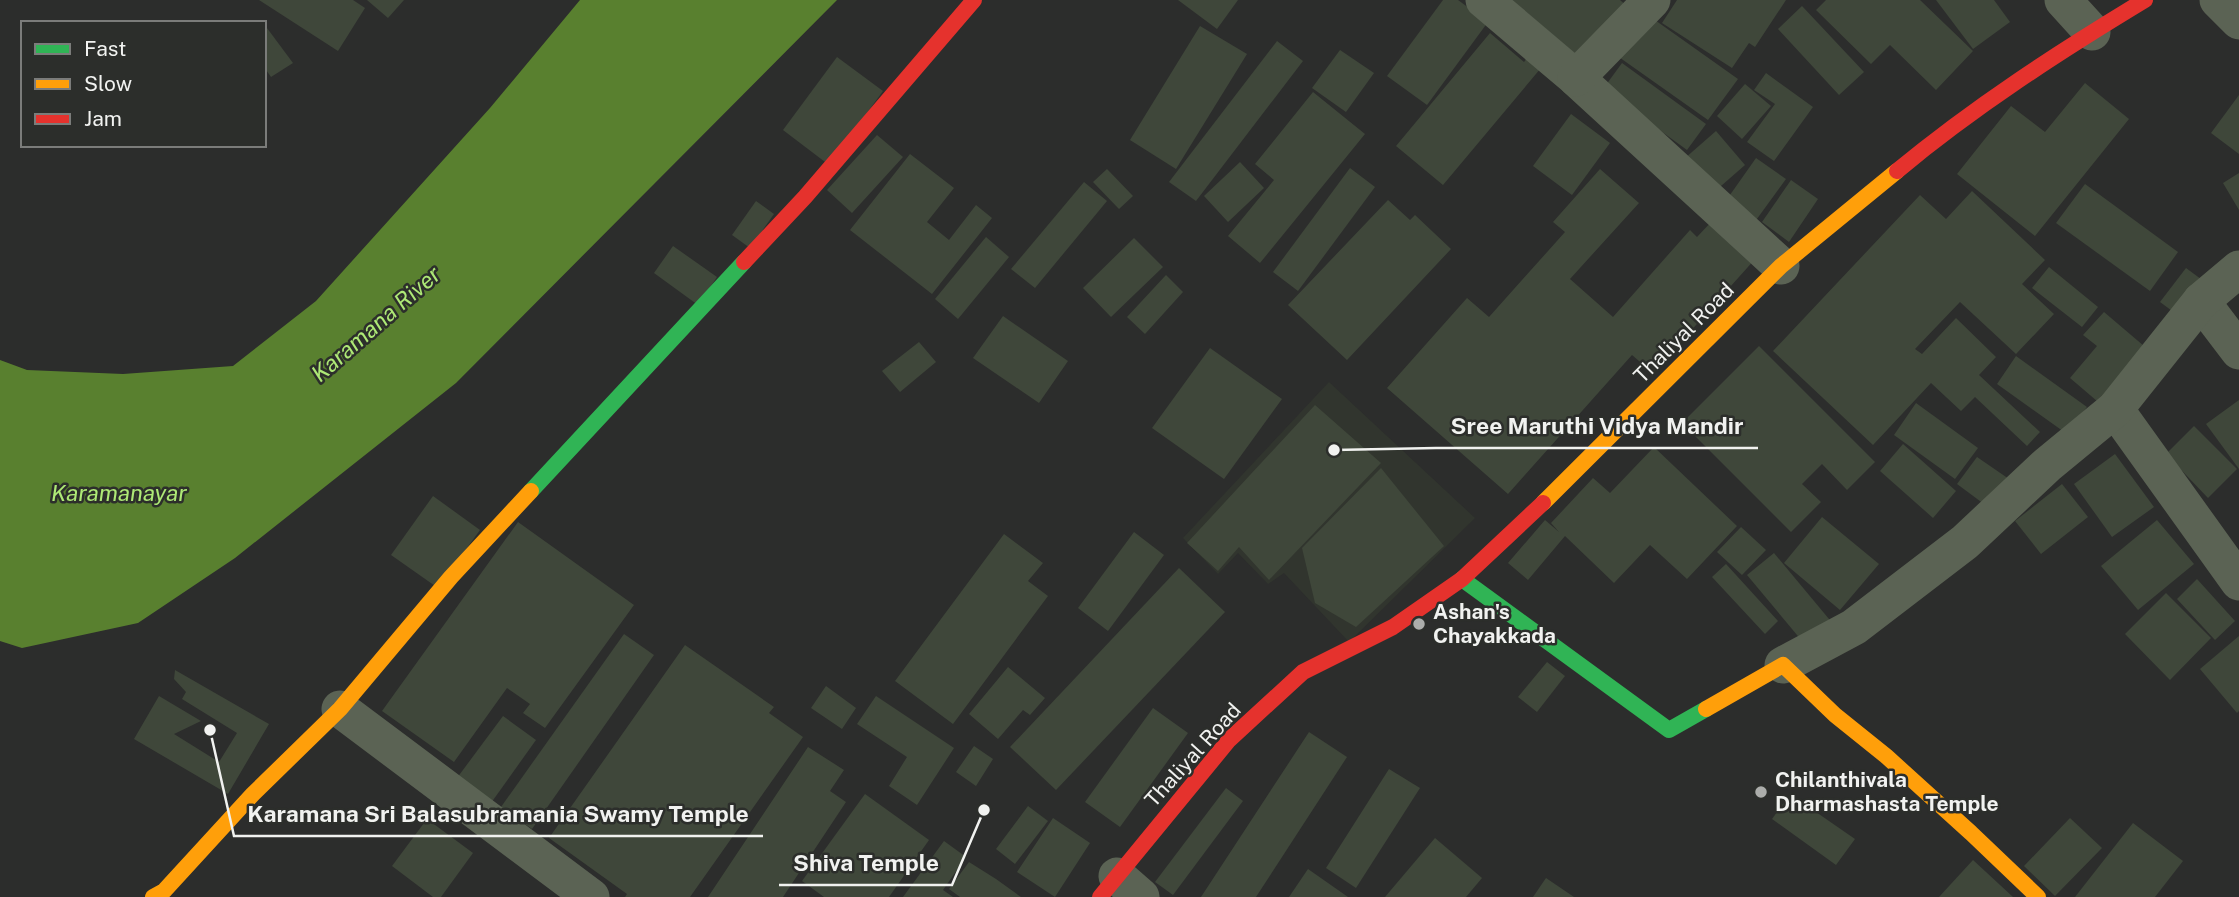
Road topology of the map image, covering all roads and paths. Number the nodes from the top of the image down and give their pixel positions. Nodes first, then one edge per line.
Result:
1 (974, 0) edge
2 (1484, 0) edge
3 (1652, 0) edge
4 (2063, 0) edge
5 (2145, 0) edge
6 (2218, 0) edge
7 (2239, 21) edge
8 (2092, 33) junction
9 (1576, 78) junction
10 (1781, 266) junction
11 (2239, 269) edge
12 (2201, 301) junction
13 (2239, 351) edge
14 (2115, 409) junction
15 (1462, 579) junction
16 (2239, 582) edge
17 (1783, 665) junction
18 (340, 709) junction
19 (1120, 890) edge
20 (153, 897) edge
21 (592, 897) edge
22 (2038, 897) edge

1 - 18 street
2 - 9 street
3 - 9 street
4 - 8 street
5 - 8 street, Thaliyal Road
6 - 7 street
8 - 10 street, Thaliyal Road
9 - 10 street
10 - 15 street, Thaliyal Road
11 - 12 street
12 - 13 street
12 - 14 street
14 - 16 street
14 - 17 street
15 - 17 street
15 - 19 street, Thaliyal Road
17 - 22 street
18 - 20 street
18 - 21 street

